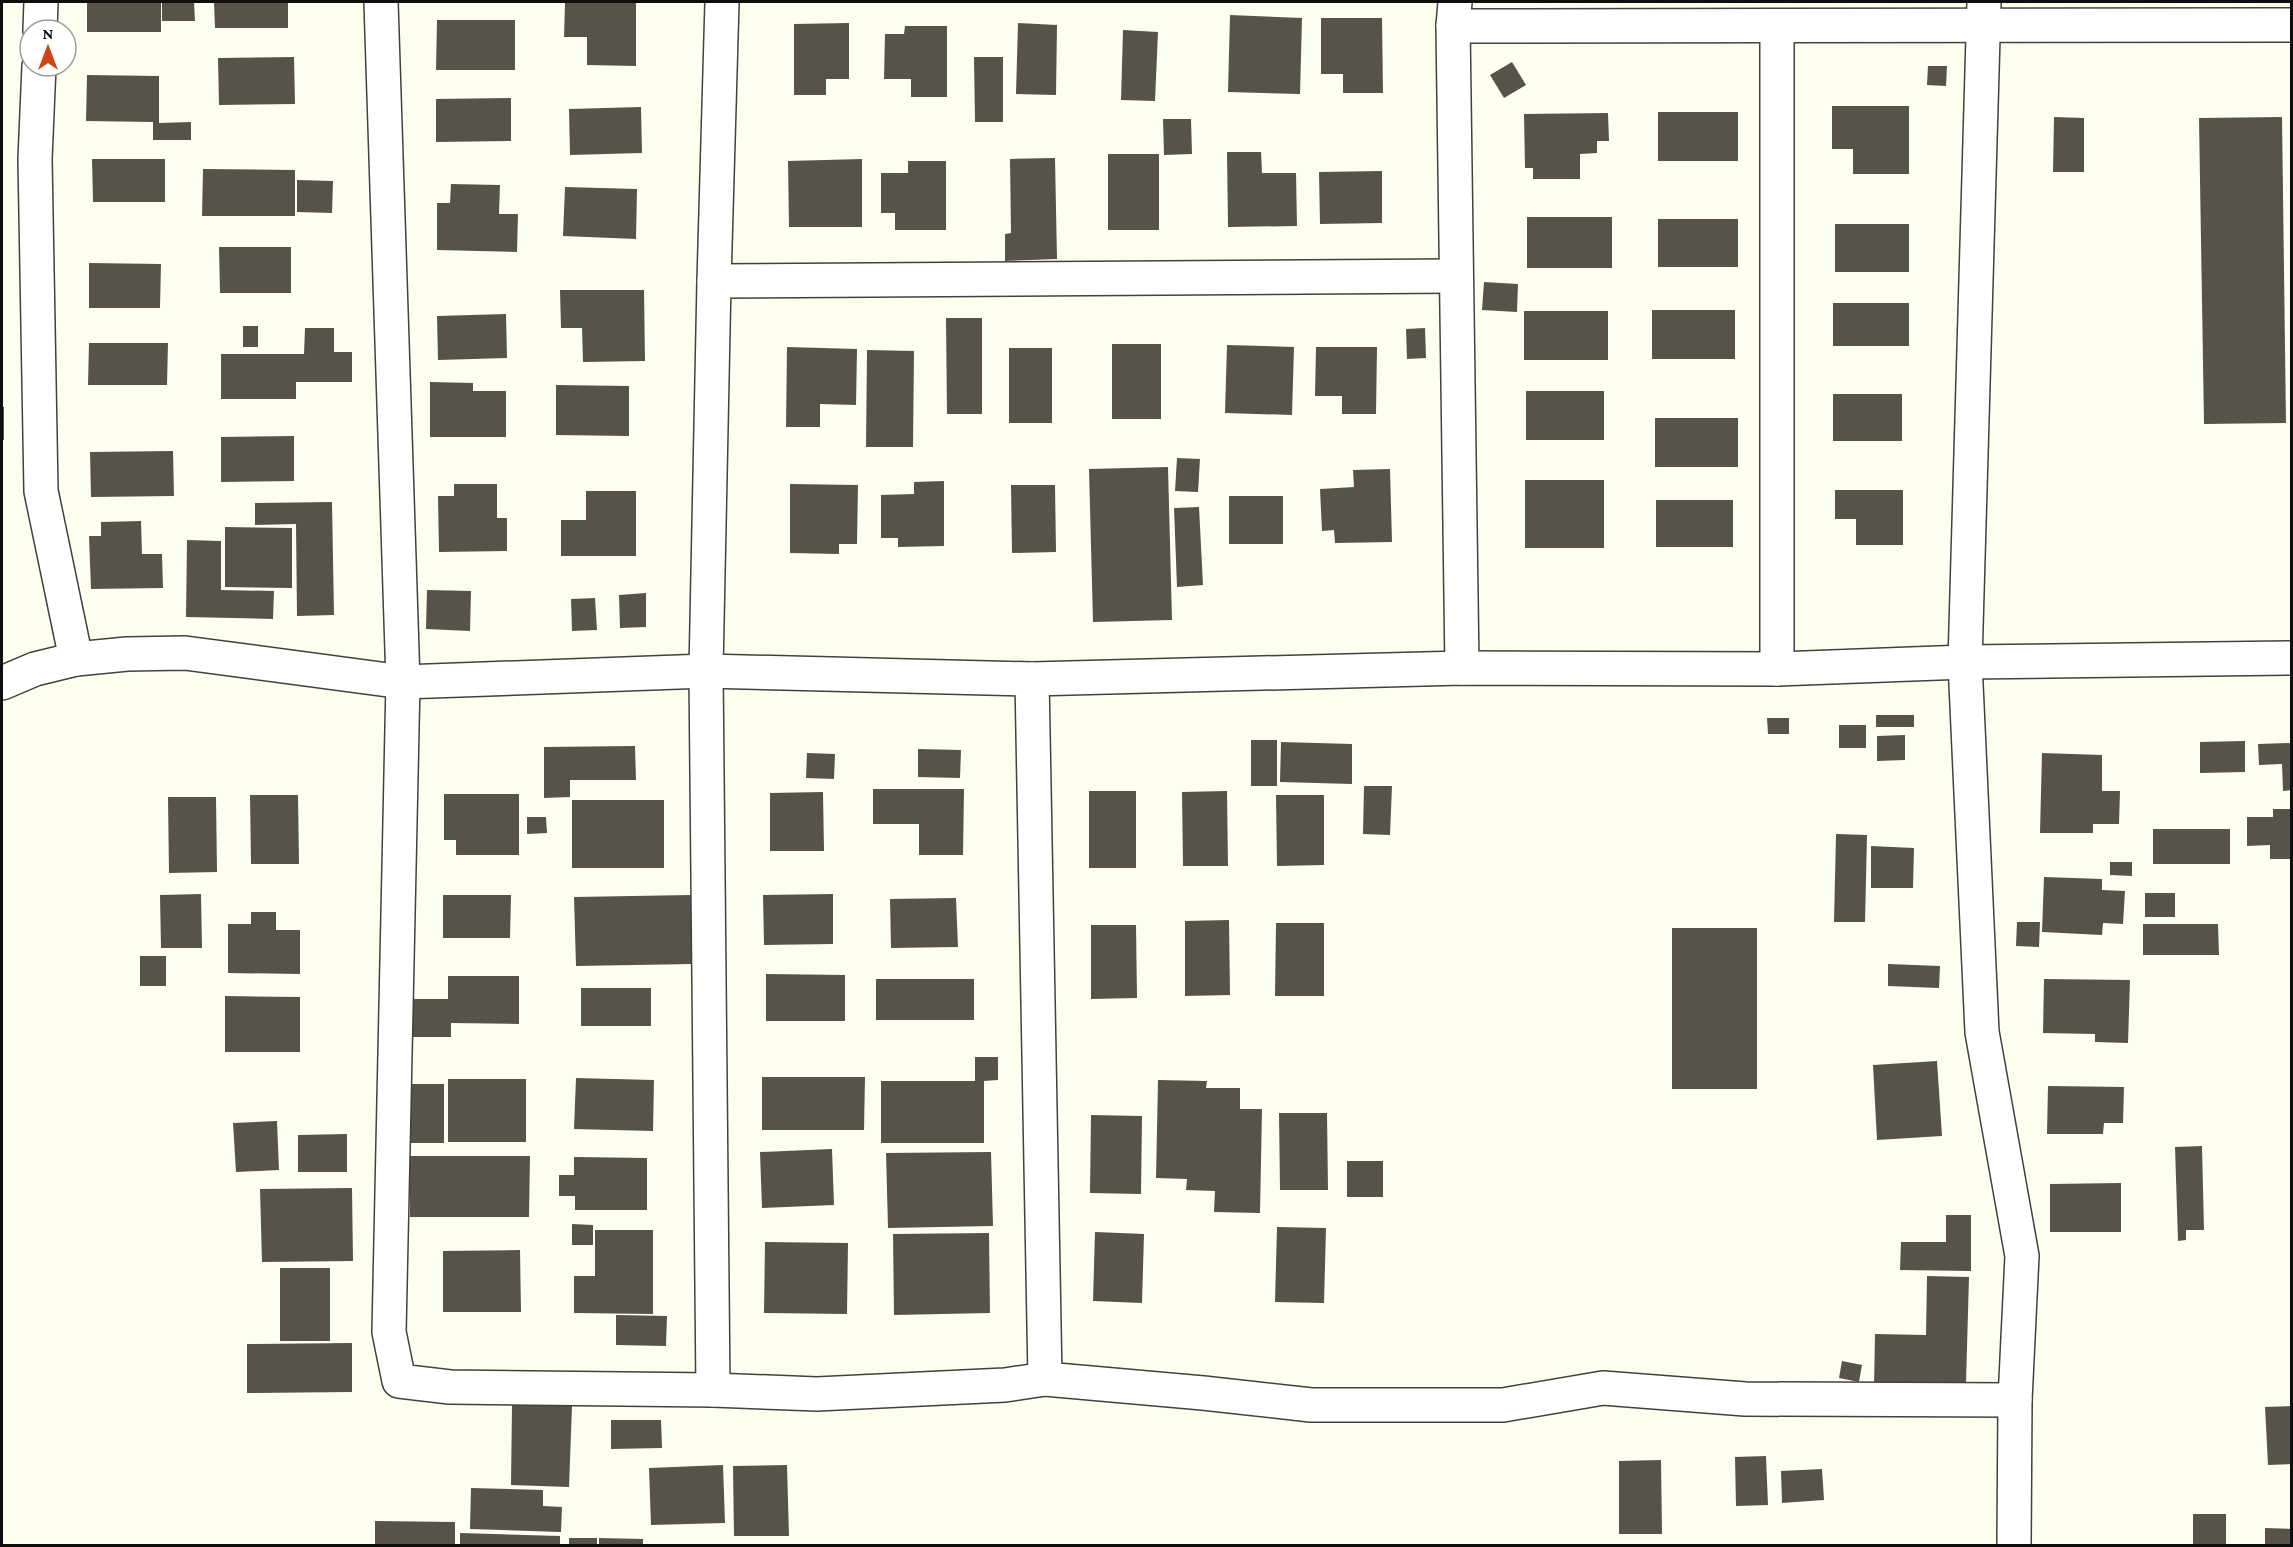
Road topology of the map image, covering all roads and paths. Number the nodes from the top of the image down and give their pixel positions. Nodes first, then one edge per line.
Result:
1 (41, 2) edge
2 (381, 2) edge
3 (722, 2) edge
4 (1454, 14) edge
5 (1984, 14) edge
6 (40, 18) edge
7 (2292, 25) edge
8 (1777, 26) junction
9 (38, 78) edge
10 (1455, 276) junction
11 (714, 280) junction
12 (2292, 658) edge
13 (76, 659) junction
14 (1965, 662) junction
15 (1462, 668) junction
16 (1777, 669) junction
17 (706, 671) junction
18 (1032, 679) junction
19 (403, 682) junction
20 (2, 683) edge
21 (1045, 1379) junction
22 (713, 1390) junction
23 (2015, 1400) junction
24 (2014, 1545) edge

1 - 6 street
2 - 19 street
3 - 11 street
4 - 8 street
4 - 10 street
5 - 7 street
5 - 8 street
5 - 14 street
8 - 16 street
9 - 13 street
10 - 11 street
10 - 15 street
11 - 17 street
12 - 14 street
13 - 19 street
13 - 20 street
14 - 16 street
14 - 23 street
15 - 16 street
15 - 18 street
17 - 18 street
17 - 19 street
17 - 22 street
18 - 21 street
19 - 22 street
21 - 22 street
21 - 23 street
23 - 24 street

